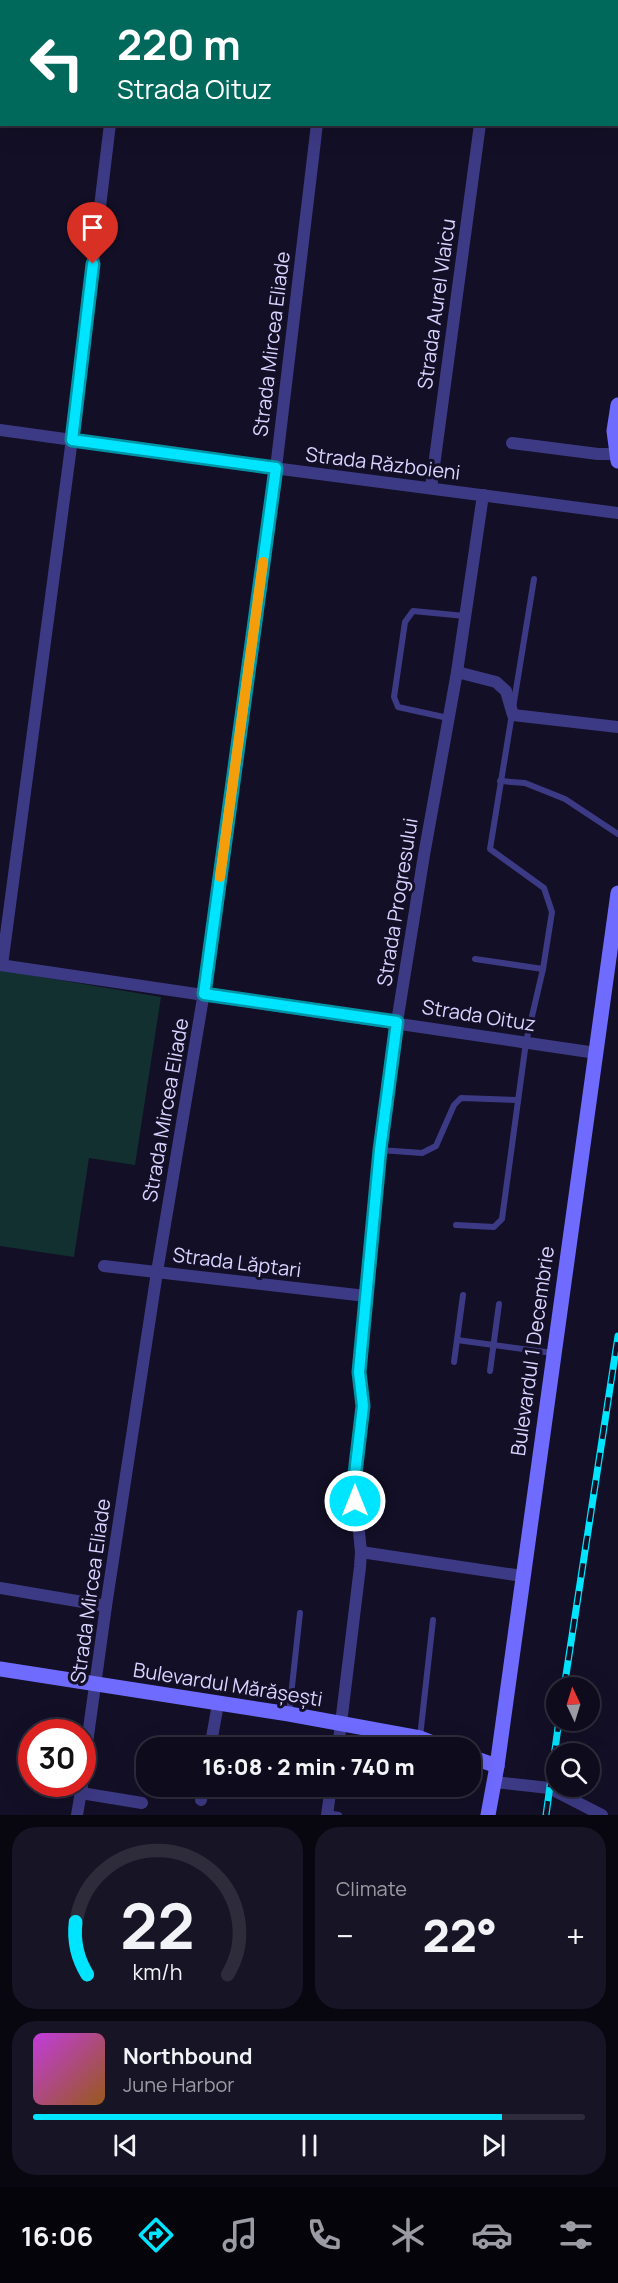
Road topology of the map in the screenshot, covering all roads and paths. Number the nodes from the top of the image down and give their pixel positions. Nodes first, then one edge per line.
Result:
1 (110, 126) edge
2 (317, 126) edge
3 (480, 126) edge
4 (618, 405) edge
5 (0, 430) edge
6 (72, 440) junction
7 (512, 443) dead end
8 (617, 458) edge
9 (276, 468) junction
10 (432, 488) junction
11 (483, 495) junction
12 (618, 513) edge
13 (534, 579) dead end
14 (465, 616) junction
15 (457, 672) junction
16 (513, 715) junction
17 (448, 718) junction
18 (618, 727) edge
19 (500, 781) junction
20 (618, 834) edge
21 (618, 893) edge
22 (475, 959) dead end
23 (1, 965) edge
24 (543, 969) junction
25 (204, 994) junction
26 (397, 1022) junction
27 (526, 1042) junction
28 (596, 1053) junction
29 (518, 1100) junction
30 (380, 1150) junction
31 (456, 1225) dead end
32 (104, 1266) dead end
33 (157, 1272) junction
34 (463, 1295) dead end
35 (366, 1296) junction
36 (500, 1304) dead end
37 (457, 1340) junction
38 (494, 1346) junction
39 (553, 1353) junction
40 (454, 1362) dead end
41 (490, 1371) dead end
42 (361, 1552) junction
43 (522, 1576) junction
44 (0, 1588) edge
45 (106, 1606) junction
46 (300, 1613) dead end
47 (433, 1620) dead end
48 (0, 1669) edge
49 (96, 1683) junction
50 (218, 1704) junction
51 (289, 1714) junction
52 (91, 1719) edge
53 (342, 1725) junction
54 (212, 1737) edge
55 (340, 1737) edge
56 (414, 1737) edge
57 (420, 1737) edge
58 (481, 1760) edge
59 (497, 1766) junction
60 (495, 1782) junction
61 (96, 1789) edge
62 (80, 1797) edge
63 (201, 1797) edge
64 (331, 1797) edge
65 (201, 1800) dead end
66 (142, 1803) dead end
67 (331, 1814) edge
68 (77, 1815) edge
69 (488, 1815) edge
70 (602, 1815) edge

1 - 6 street
2 - 9 street, Strada Mircea Eliade
3 - 10 street, Strada Aurel Vlaicu
4 - 8 street
5 - 6 street, Strada Războieni
6 - 9 street, Strada Războieni
6 - 23 street
7 - 8 street
9 - 10 street, Strada Războieni
9 - 25 street, Strada Mircea Eliade
10 - 11 street, Strada Războieni
11 - 12 street, Strada Războieni
11 - 14 street, Strada Progresului
13 - 16 lane
14 - 15 street, Strada Progresului
14 - 17 lane
15 - 16 street
15 - 17 street, Strada Progresului
16 - 18 street
16 - 19 lane
17 - 26 street, Strada Progresului
19 - 20 lane
19 - 24 lane
21 - 28 street, Bulevardul 1 Decembrie
22 - 24 lane
23 - 25 street, Strada Oituz
24 - 27 lane
25 - 26 street, Strada Oituz
25 - 33 street, Strada Mircea Eliade
26 - 27 street, Strada Oituz
26 - 30 street, Strada Progresului
27 - 28 street, Strada Oituz
27 - 29 lane
28 - 39 street, Bulevardul 1 Decembrie
29 - 30 lane
29 - 31 lane
30 - 35 street, Strada Progresului
32 - 33 street, Strada Lăptari
33 - 35 street, Strada Lăptari
33 - 45 street, Strada Mircea Eliade
34 - 37 lane
35 - 42 street, Strada Progresului
36 - 38 lane
37 - 38 lane
37 - 40 lane
38 - 39 lane
38 - 41 lane
39 - 43 street, Bulevardul 1 Decembrie
42 - 43 street
42 - 53 street, Strada Progresului
43 - 59 street, Bulevardul 1 Decembrie
44 - 45 street
45 - 49 street, Strada Mircea Eliade
46 - 51 lane
47 - 57 lane
48 - 49 street, Bulevardul Mărășești
49 - 50 street, Bulevardul Mărășești
49 - 52 street, Strada Mircea Eliade
50 - 51 street, Bulevardul Mărășești
50 - 54 street
51 - 53 street, Bulevardul Mărășești
53 - 55 street, Strada Progresului
53 - 56 street, Bulevardul Mărășești
58 - 59 street
59 - 60 street, Bulevardul 1 Decembrie
60 - 69 street, Bulevardul 1 Decembrie
60 - 70 street
61 - 66 street
62 - 68 street, Strada Mircea Eliade
63 - 65 street
64 - 67 street

